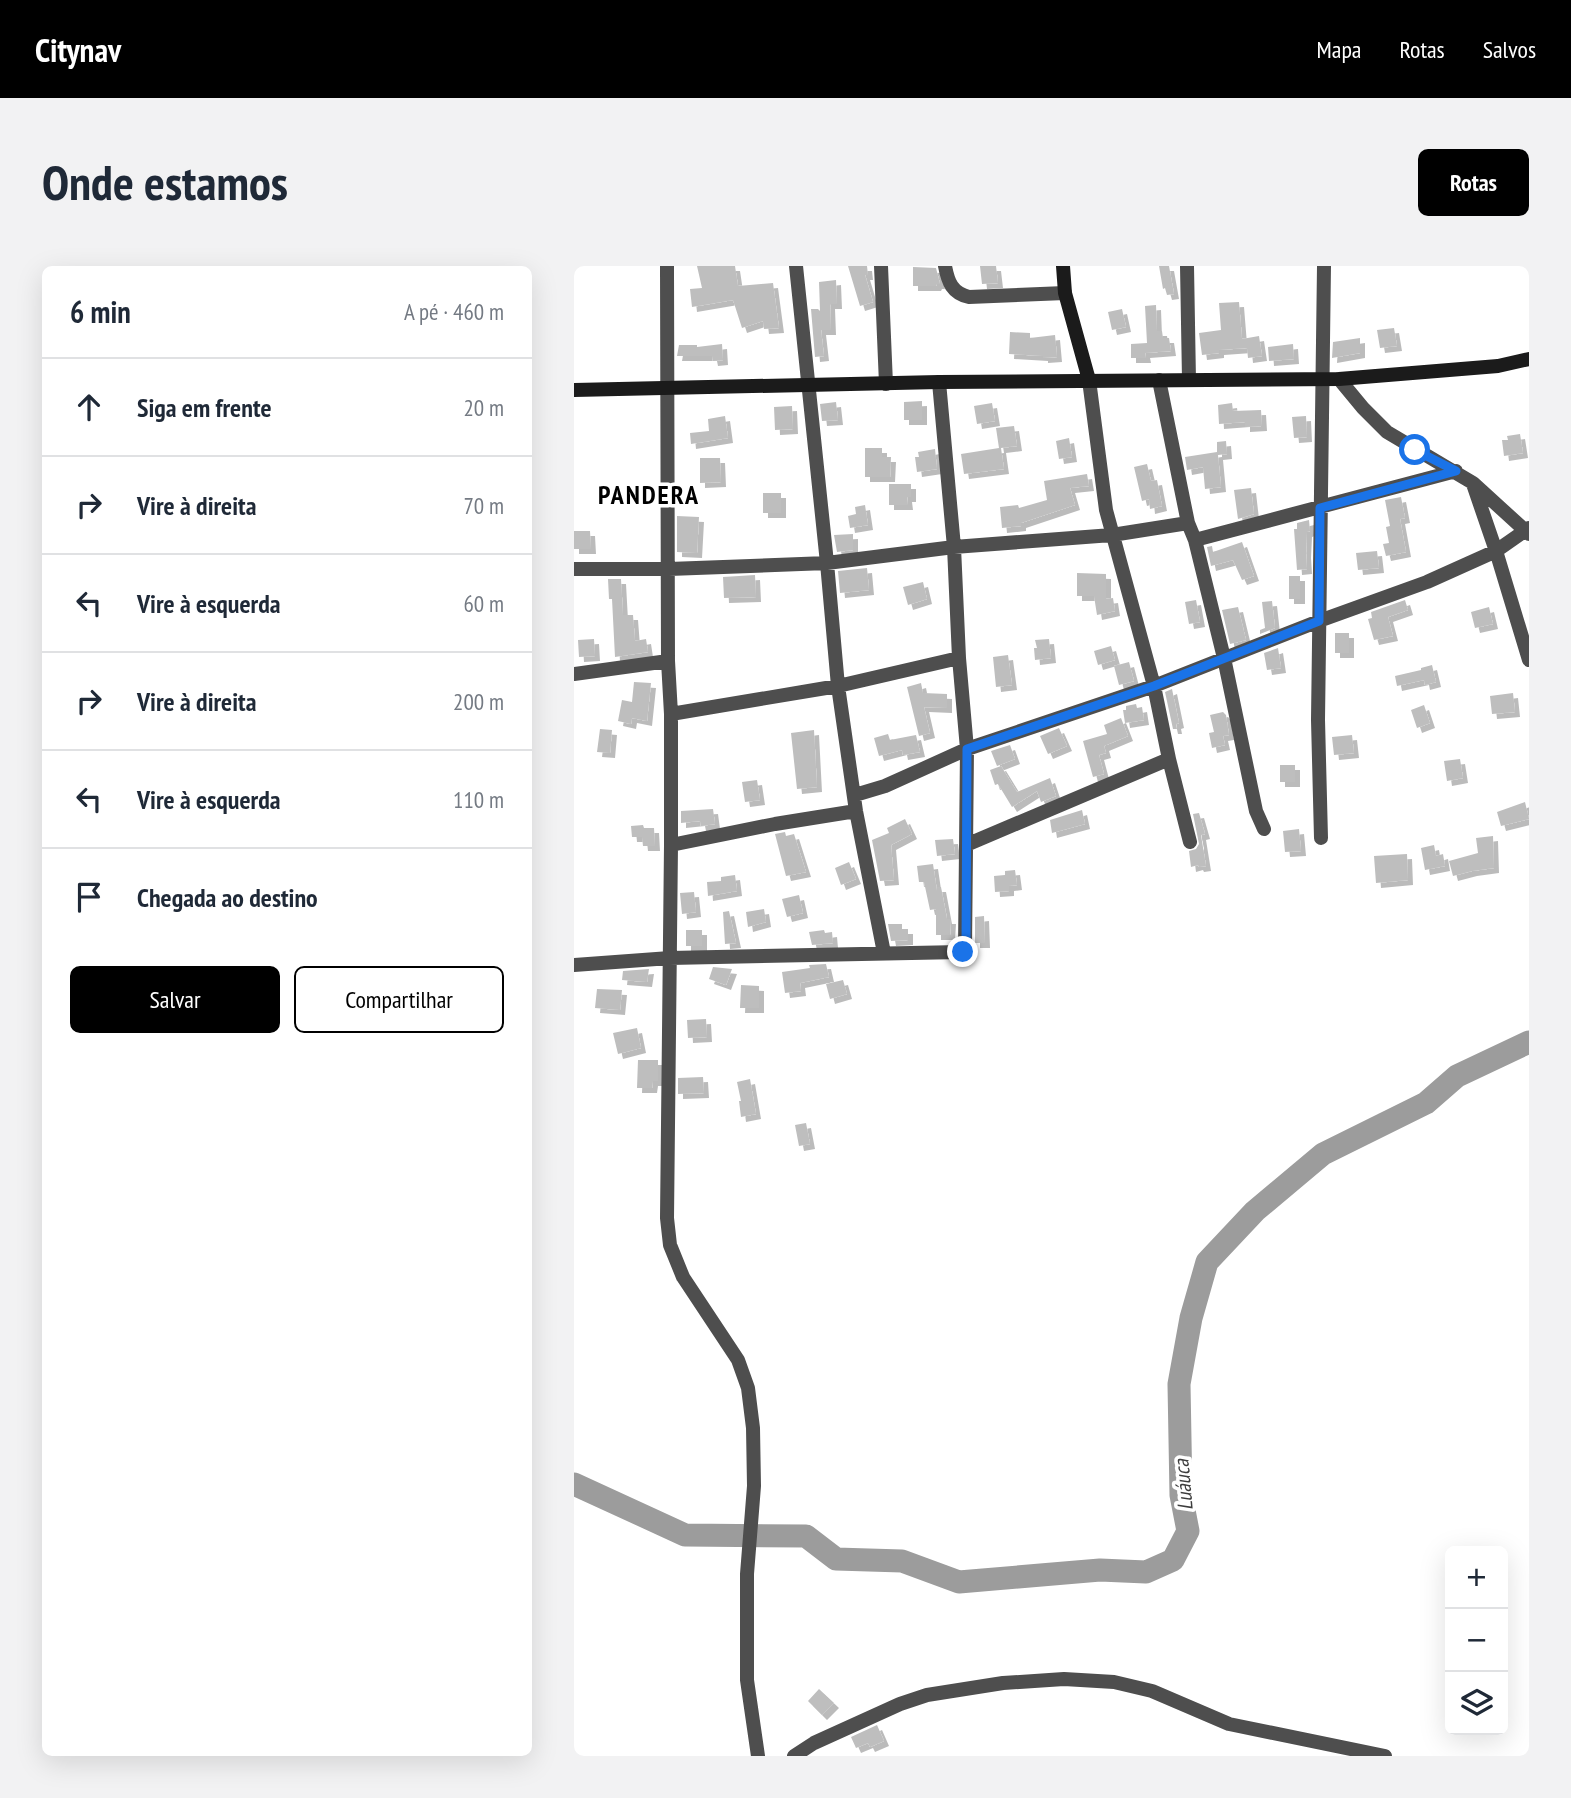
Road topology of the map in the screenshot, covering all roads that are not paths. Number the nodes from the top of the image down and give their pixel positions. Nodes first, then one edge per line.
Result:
1 (667, 266) edge
2 (796, 266) edge
3 (881, 266) edge
4 (946, 266) edge
5 (1063, 266) edge
6 (1187, 266) edge
7 (1324, 266) edge
8 (1065, 293) junction
9 (1529, 359) edge
10 (1322, 379) junction
11 (1339, 379) junction
12 (1089, 380) junction
13 (1158, 380) junction
14 (1189, 380) junction
15 (939, 382) junction
16 (809, 384) junction
17 (886, 384) junction
18 (667, 389) junction
19 (574, 390) edge
20 (1456, 471) junction
21 (1473, 483) junction
22 (1320, 508) junction
23 (1188, 523) junction
24 (1528, 530) edge
25 (1112, 535) junction
26 (1195, 540) junction
27 (954, 547) junction
28 (1496, 551) junction
29 (827, 563) junction
30 (574, 569) edge
31 (669, 569) junction
32 (1319, 621) junction
33 (959, 658) junction
34 (1224, 658) junction
35 (1529, 660) edge
36 (668, 661) junction
37 (574, 674) edge
38 (838, 686) junction
39 (1154, 686) junction
40 (671, 714) junction
41 (967, 749) junction
42 (1169, 759) junction
43 (855, 794) junction
44 (856, 811) junction
45 (1264, 829) dead end
46 (1321, 838) dead end
47 (1190, 842) dead end
48 (671, 845) junction
49 (965, 845) junction
50 (884, 953) junction
51 (670, 958) junction
52 (574, 965) edge
53 (1381, 1755) edge
54 (758, 1756) edge
55 (794, 1756) edge

1 - 18 street
2 - 16 street
3 - 17 street
4 - 8 street
5 - 8 street
6 - 14 street
7 - 10 street
8 - 12 street
9 - 11 street
10 - 11 street
10 - 14 street
10 - 22 street
11 - 20 street
12 - 13 street
12 - 15 street
12 - 25 street
13 - 14 street
13 - 23 street
15 - 17 street
15 - 27 street
16 - 17 street
16 - 18 street
16 - 29 street
18 - 19 street
18 - 31 street
20 - 21 street
20 - 22 street
21 - 24 street
21 - 28 street
22 - 26 street
22 - 32 street
23 - 25 street
23 - 26 street
24 - 28 street
25 - 27 street
25 - 39 street
26 - 34 street
27 - 29 street
27 - 33 street
28 - 32 street
28 - 35 street
29 - 31 street
29 - 38 street
30 - 31 street
31 - 36 street
32 - 34 street
32 - 46 street
33 - 38 street
33 - 41 street
34 - 39 street
34 - 45 street
36 - 37 street
36 - 40 street
38 - 40 street
38 - 43 street
39 - 41 street
39 - 42 street
40 - 48 street
41 - 43 street
41 - 49 street
42 - 47 street
42 - 49 street
43 - 44 street
44 - 48 street
44 - 50 street
48 - 51 street
49 - 50 street
50 - 51 street
51 - 52 street
51 - 54 street
53 - 55 street

